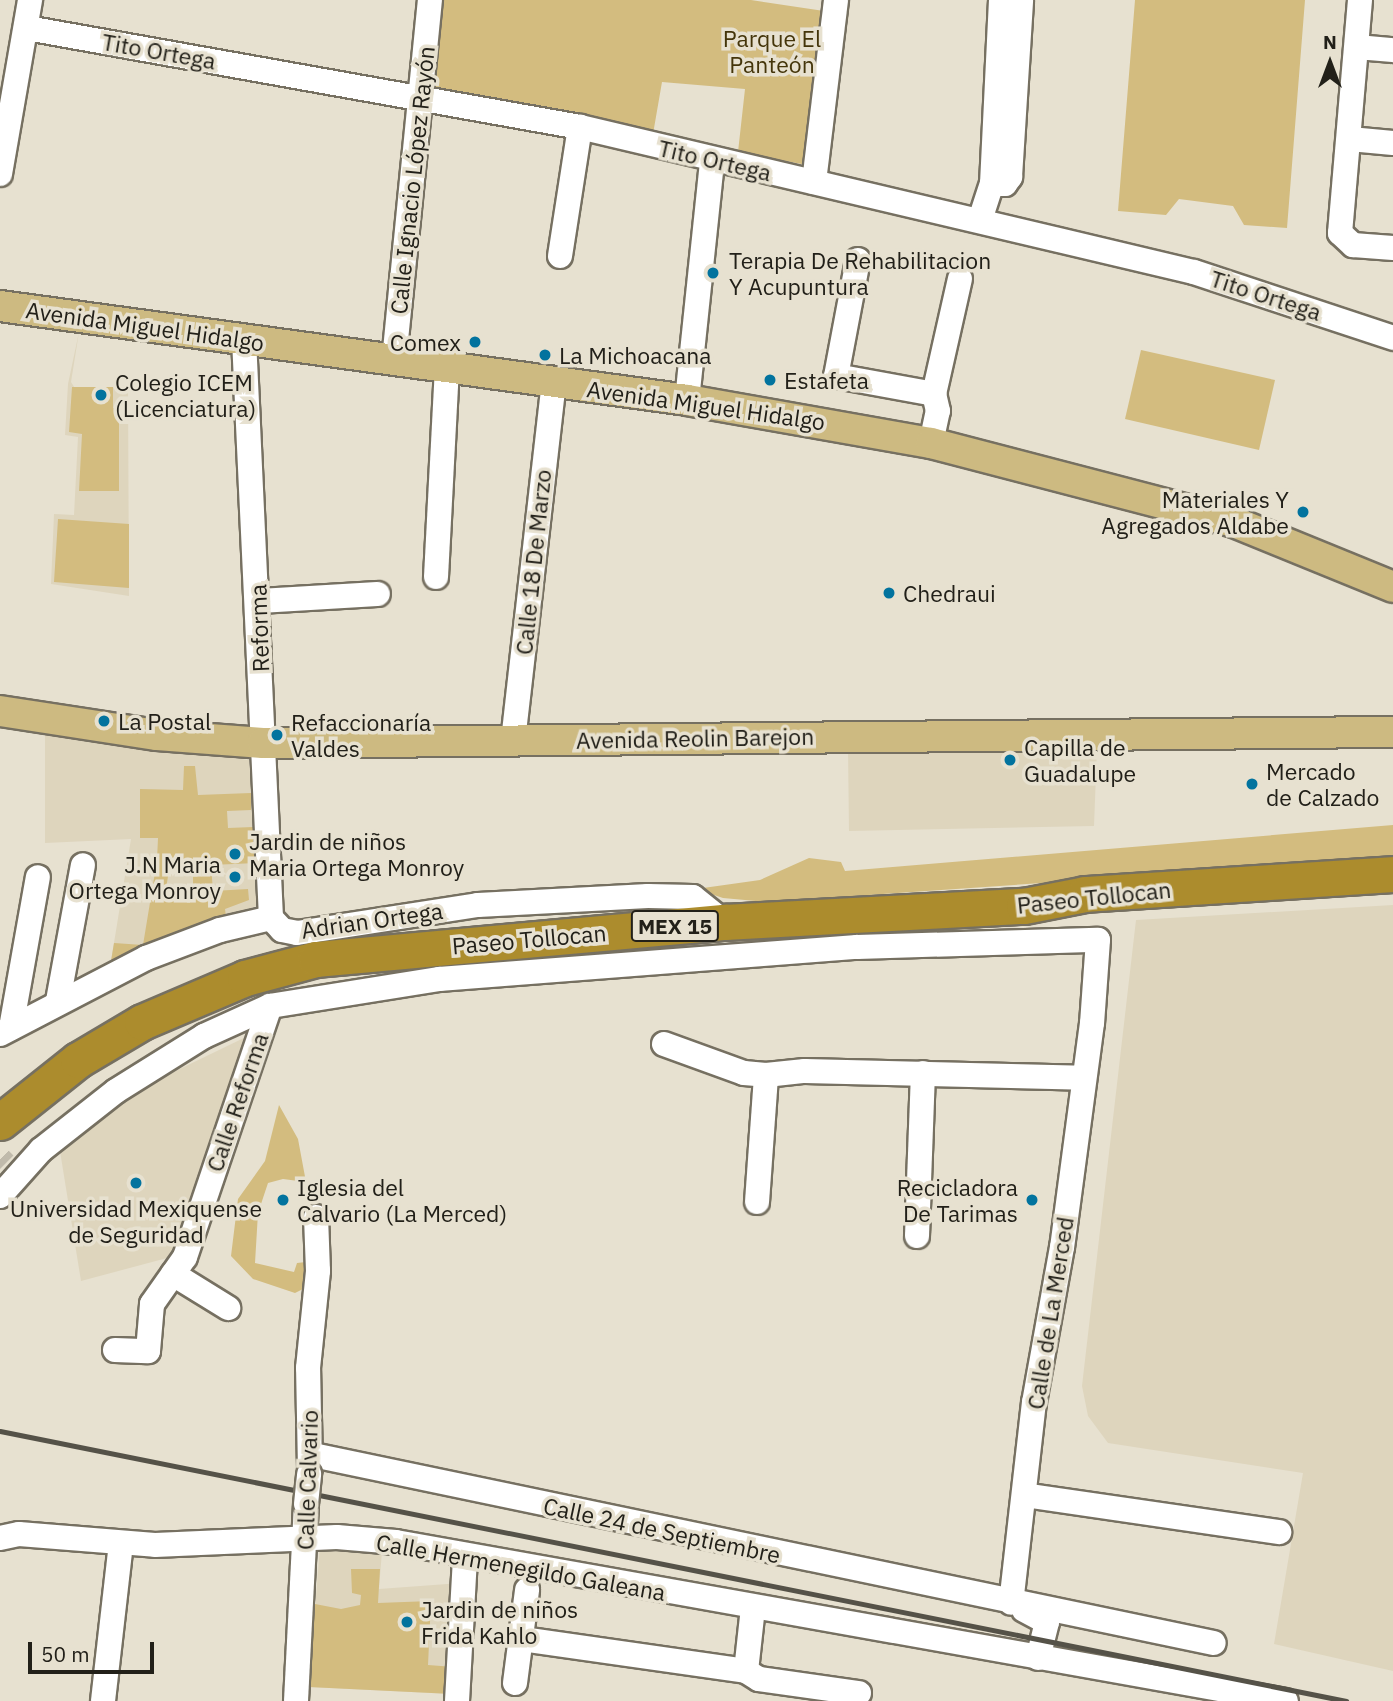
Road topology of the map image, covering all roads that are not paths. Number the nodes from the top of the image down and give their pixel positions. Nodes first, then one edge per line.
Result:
1 (30, 0) edge
2 (430, 0) edge
3 (836, 0) edge
4 (1001, 0) edge
5 (1021, 0) edge
6 (1360, 0) edge
7 (17, 37) edge
8 (1357, 47) junction
9 (1393, 50) edge
10 (422, 95) junction
11 (580, 127) junction
12 (1350, 139) junction
13 (1393, 143) edge
14 (712, 162) junction
15 (0, 174) edge
16 (814, 182) junction
17 (992, 184) junction
18 (980, 220) junction
19 (1393, 248) edge
20 (560, 256) dead end
21 (858, 260) dead end
22 (960, 279) dead end
23 (0, 306) edge
24 (1393, 338) edge
25 (244, 339) junction
26 (394, 360) junction
27 (447, 366) junction
28 (554, 383) junction
29 (934, 394) junction
30 (687, 400) junction
31 (931, 443) junction
32 (436, 577) dead end
33 (1393, 587) edge
34 (378, 594) dead end
35 (259, 601) junction
36 (0, 711) edge
37 (1393, 732) edge
38 (513, 741) junction
39 (263, 743) junction
40 (83, 865) dead end
41 (1393, 874) edge
42 (38, 877) dead end
43 (271, 918) junction
44 (724, 922) junction
45 (58, 1001) junction
46 (270, 1006) junction
47 (5, 1031) edge
48 (664, 1044) dead end
49 (923, 1073) junction
50 (766, 1075) junction
51 (1083, 1078) junction
52 (0, 1122) edge
53 (0, 1196) edge
54 (757, 1202) dead end
55 (316, 1217) dead end
56 (917, 1236) dead end
57 (173, 1274) junction
58 (228, 1308) dead end
59 (115, 1350) dead end
60 (311, 1464) junction
61 (1024, 1495) junction
62 (1279, 1532) dead end
63 (0, 1538) edge
64 (304, 1541) junction
65 (121, 1544) junction
66 (465, 1556) junction
67 (527, 1590) dead end
68 (1011, 1603) junction
69 (753, 1608) junction
70 (522, 1639) junction
71 (1214, 1643) dead end
72 (1038, 1658) junction
73 (746, 1671) junction
74 (515, 1683) dead end
75 (859, 1693) dead end
76 (103, 1701) edge
77 (296, 1701) edge
78 (457, 1701) edge
79 (1286, 1701) edge

1 - 7 street
2 - 10 street, Calle Ignacio López Rayón
3 - 16 street
4 - 17 street
5 - 17 street
6 - 8 street
7 - 10 street, Tito Ortega
7 - 15 street
8 - 9 street
8 - 12 street
10 - 11 street, Tito Ortega
10 - 26 street, Calle Ignacio López Rayón
11 - 14 street, Tito Ortega
11 - 20 street
12 - 13 street
12 - 19 street
14 - 16 street, Tito Ortega
14 - 30 street
16 - 18 street, Tito Ortega
17 - 18 street
18 - 24 street, Tito Ortega
21 - 29 street
22 - 29 street
23 - 25 main road, Avenida Miguel Hidalgo
25 - 26 main road, Avenida Miguel Hidalgo
25 - 35 street, Reforma
26 - 27 main road, Avenida Miguel Hidalgo
27 - 28 main road, Avenida Miguel Hidalgo
27 - 32 street
28 - 30 main road, Avenida Miguel Hidalgo
28 - 38 street, Calle 18 De Marzo
29 - 31 street
30 - 31 main road, Avenida Miguel Hidalgo
31 - 33 main road, Avenida Miguel Hidalgo
34 - 35 street
35 - 39 street, Reforma
36 - 39 main road, Avenida Reolin Barejon
37 - 38 main road, Avenida Reolin Barejon
38 - 39 main road, Avenida Reolin Barejon
39 - 43 street, Reforma
40 - 45 street
41 - 44 highway, Paseo Tollocan / MEX 15
42 - 47 street
43 - 44 street, Adrian Ortega
43 - 45 street, Adrian Ortega
44 - 52 highway, Paseo Tollocan / MEX 15
45 - 47 street, Adrian Ortega
46 - 51 street, Calle de La Merced
46 - 53 street
46 - 57 street, Calle Reforma
48 - 50 street
49 - 50 street
49 - 51 street
49 - 56 street
50 - 54 street
51 - 61 street, Calle de La Merced
55 - 60 street, Calle Calvario
57 - 58 street
57 - 59 street, Calle Reforma
60 - 64 street, Calle Calvario, bridge
60 - 68 street, Calle 24 de Septiembre
61 - 62 street
61 - 68 street, Calle de La Merced
63 - 65 street, Calle Hermenegildo Galeana
64 - 65 street, Calle Hermenegildo Galeana
64 - 66 street, Calle Hermenegildo Galeana
64 - 77 street, Calle Calvario
65 - 76 street
66 - 69 street, Calle Hermenegildo Galeana
66 - 78 street
67 - 70 street
68 - 71 street, Calle 24 de Septiembre
68 - 72 street
69 - 72 street, Calle Hermenegildo Galeana
69 - 73 street
70 - 73 street
70 - 74 street
72 - 79 street, Calle Hermenegildo Galeana
73 - 75 street

